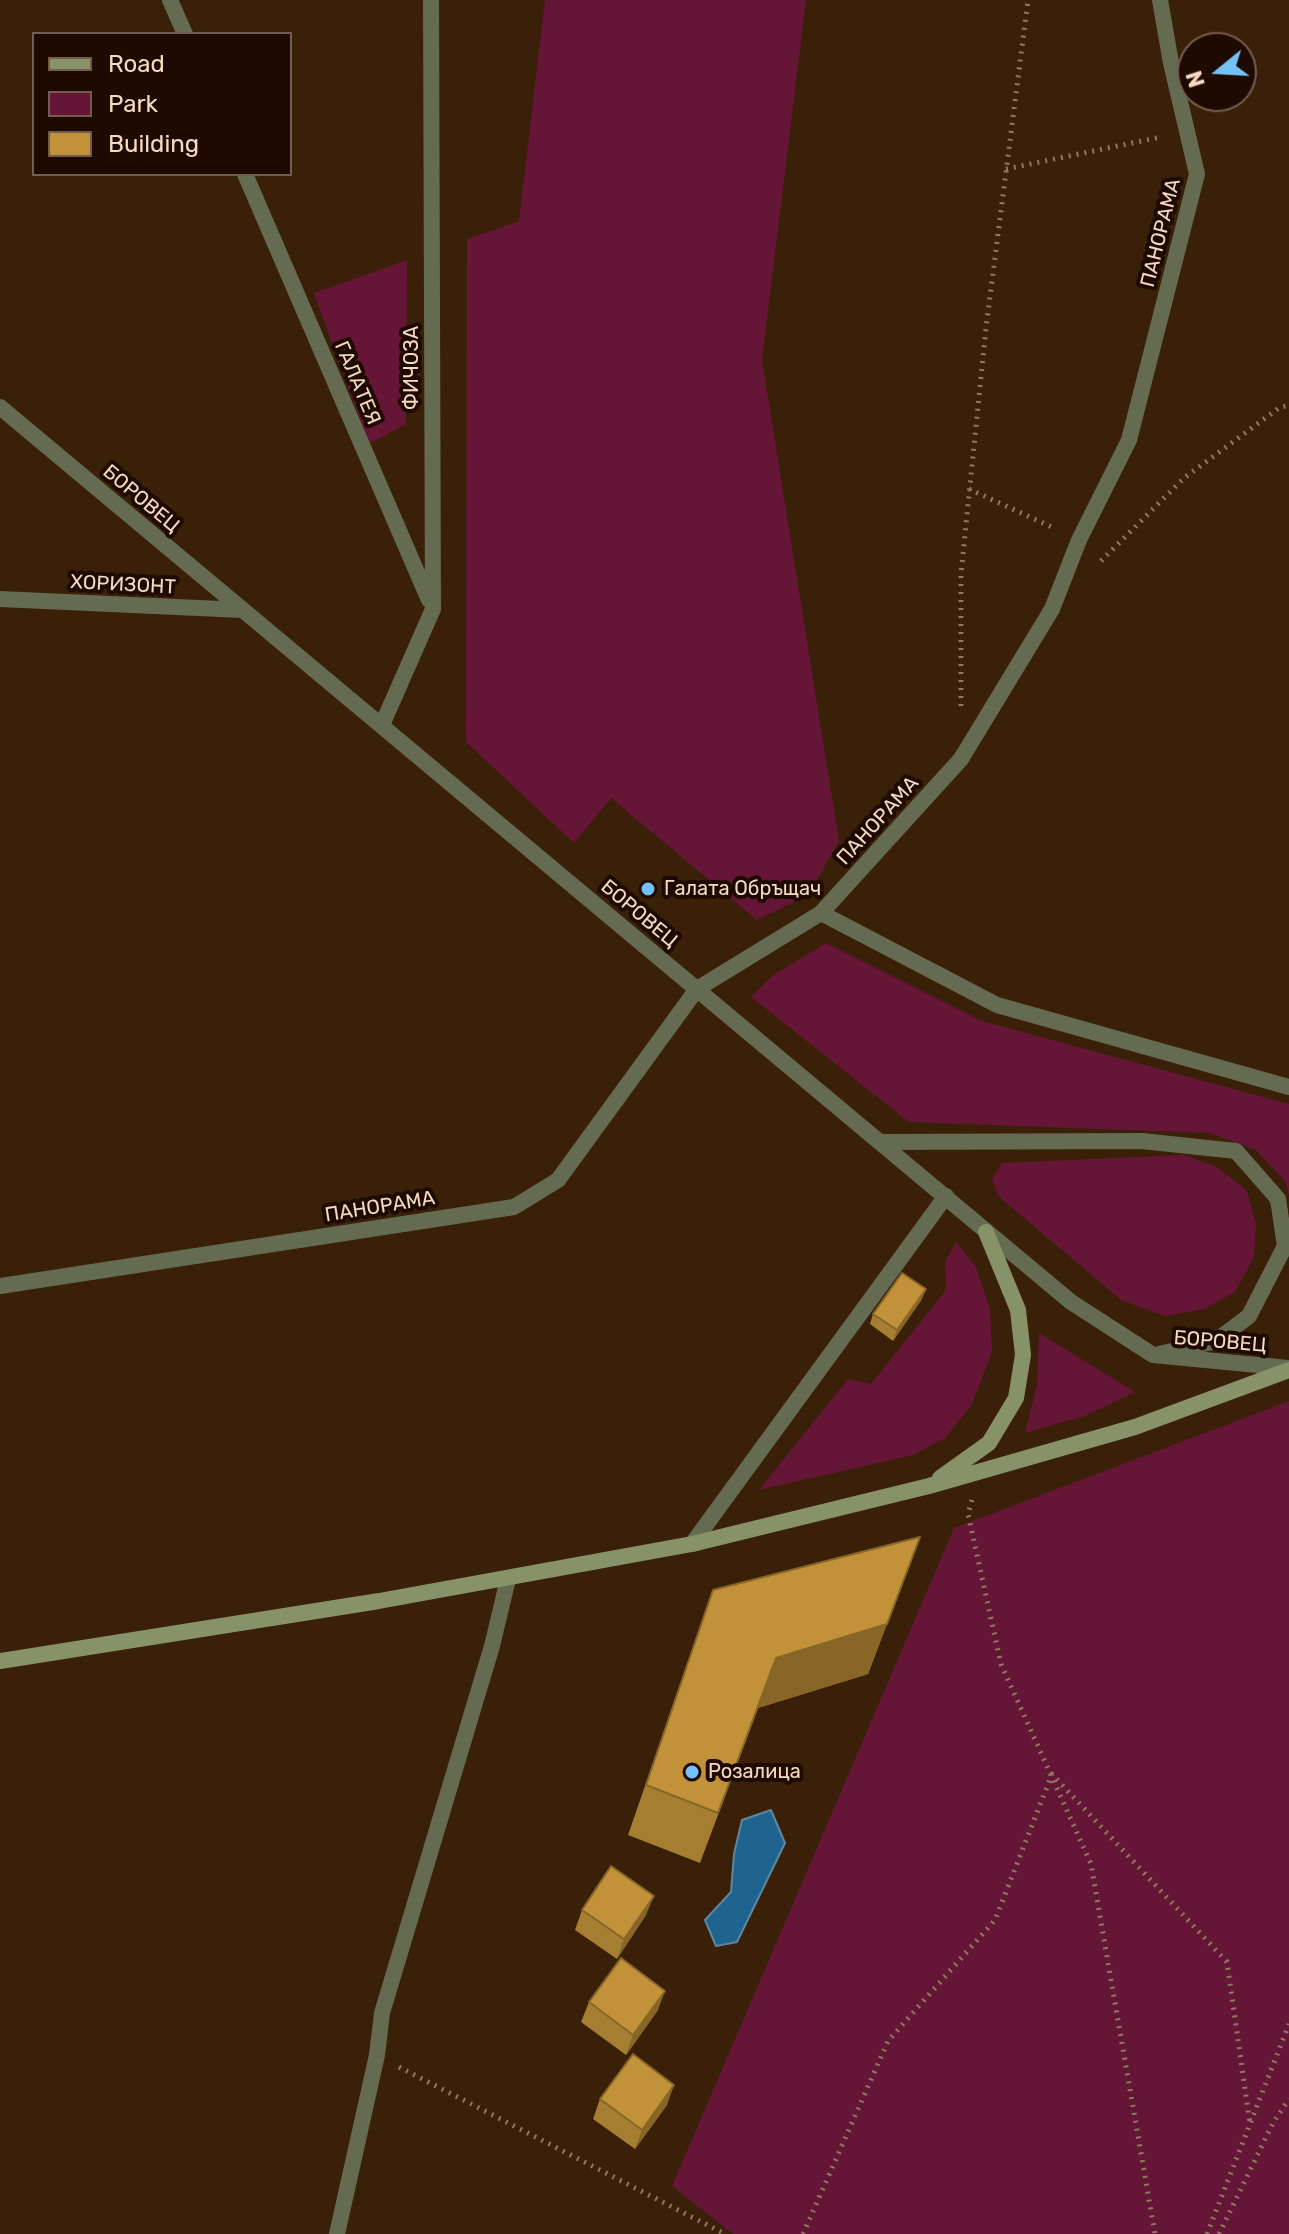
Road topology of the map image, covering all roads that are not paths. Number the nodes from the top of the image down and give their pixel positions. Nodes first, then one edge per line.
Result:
1 (170, 0) edge
2 (431, 0) edge
3 (1160, 0) edge
4 (184, 32) edge
5 (246, 176) edge
6 (0, 407) edge
7 (0, 599) edge
8 (433, 609) junction
9 (243, 610) junction
10 (382, 725) junction
11 (821, 913) junction
12 (697, 989) junction
13 (1289, 1087) edge
14 (882, 1142) junction
15 (946, 1196) junction
16 (986, 1232) junction
17 (0, 1286) edge
18 (1153, 1355) junction
19 (1289, 1369) edge
20 (929, 1486) junction
21 (692, 1544) junction
22 (508, 1579) junction
23 (0, 1661) edge
24 (337, 2234) edge

1 - 4 street
2 - 8 street, ФИЧОЗА
3 - 11 street, ПАНОРАМА
5 - 8 street, ГАЛАТЕЯ
6 - 9 street, БОРОВЕЦ
7 - 9 street, ХОРИЗОНТ
8 - 10 street, ФИЧОЗА
9 - 10 street, БОРОВЕЦ
10 - 12 street, БОРОВЕЦ
11 - 12 street, ПАНОРАМА
11 - 13 street
12 - 14 street, БОРОВЕЦ
12 - 17 street, ПАНОРАМА
14 - 15 street, БОРОВЕЦ
14 - 18 street
15 - 16 street, БОРОВЕЦ
15 - 21 street
16 - 18 street, БОРОВЕЦ
16 - 20 main road
18 - 19 street, БОРОВЕЦ
19 - 20 main road
20 - 21 main road
21 - 22 main road
22 - 23 main road
22 - 24 street

